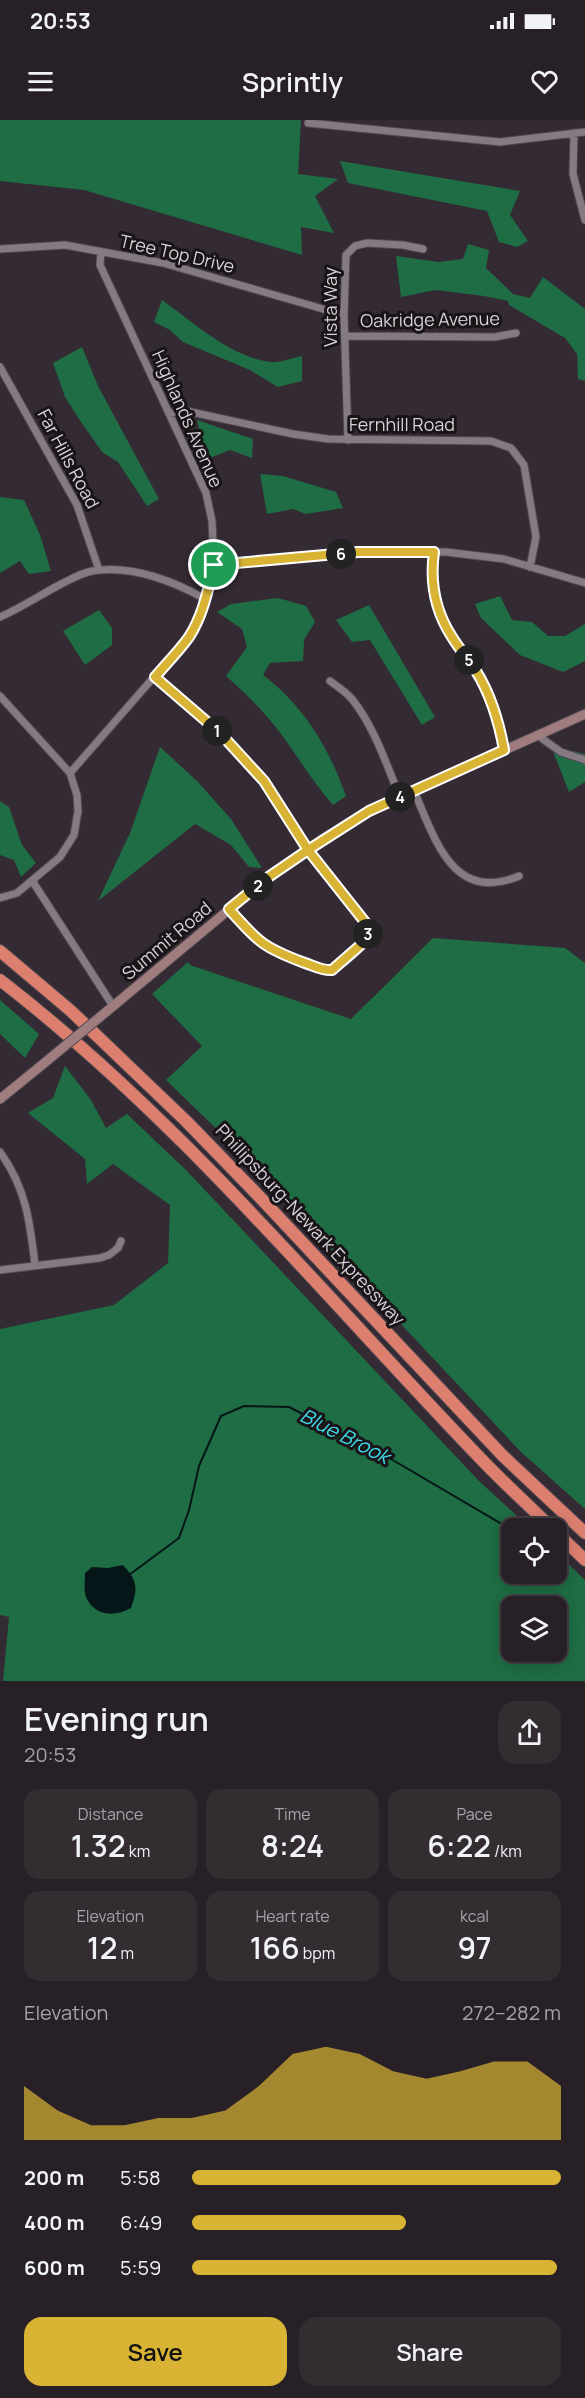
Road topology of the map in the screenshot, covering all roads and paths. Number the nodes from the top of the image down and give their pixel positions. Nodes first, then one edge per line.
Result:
1 (308, 123) dead end
2 (335, 123) edge
3 (585, 132) edge
4 (574, 133) junction
5 (585, 220) edge
6 (0, 249) edge
7 (423, 249) dead end
8 (102, 252) junction
9 (344, 315) junction
10 (516, 333) dead end
11 (345, 336) junction
12 (1, 370) edge
13 (169, 414) junction
14 (348, 440) junction
15 (434, 552) junction
16 (214, 565) junction
17 (530, 567) junction
18 (99, 570) junction
19 (585, 583) edge
20 (206, 599) junction
21 (0, 617) edge
22 (155, 677) junction
23 (330, 681) dead end
24 (0, 696) edge
25 (585, 714) edge
26 (537, 735) junction
27 (504, 750) junction
28 (585, 760) edge
29 (70, 773) junction
30 (414, 791) junction
31 (400, 797) junction
32 (308, 850) junction
33 (519, 876) dead end
34 (33, 882) junction
35 (0, 898) edge
36 (229, 909) junction
37 (0, 951) edge
38 (0, 980) edge
39 (110, 1009) junction
40 (3, 1097) edge
41 (0, 1152) edge
42 (121, 1241) dead end
43 (35, 1265) junction
44 (0, 1270) edge
45 (542, 1518) edge
46 (585, 1533) edge
47 (567, 1543) edge
48 (585, 1560) edge

1 - 2 street
2 - 4 street
3 - 4 street
4 - 5 street
6 - 8 street, Tree Top Drive
7 - 9 street, Vista Way
8 - 9 street, Tree Top Drive
8 - 13 street, Highlands Avenue
9 - 11 street, Vista Way
10 - 11 street, Oakridge Avenue
11 - 14 street, Vista Way
12 - 18 street, Far Hills Road
13 - 14 street, Fernhill Road
13 - 16 street, Highlands Avenue
14 - 17 street, Fernhill Road
15 - 16 street
15 - 17 street
15 - 27 street
16 - 20 street, Highlands Avenue
17 - 19 street
18 - 20 street
18 - 21 street
20 - 22 street, Highlands Avenue
22 - 29 street, Highlands Avenue
22 - 32 street
23 - 31 street
24 - 29 street
25 - 26 main road, Summit Road
26 - 27 main road, Summit Road
26 - 28 street
27 - 30 main road, Summit Road
29 - 34 street
30 - 31 main road, Summit Road
30 - 33 street
31 - 32 main road, Summit Road
32 - 36 main road, Summit Road
32 - 36 street
34 - 35 street
34 - 39 street
36 - 39 main road, Summit Road
37 - 46 highway, Phillipsburg-Newark Expressway
38 - 45 highway, Phillipsburg-Newark Expressway
39 - 40 main road, Summit Road, bridge
41 - 43 street
42 - 43 street
43 - 44 street
47 - 48 highway

